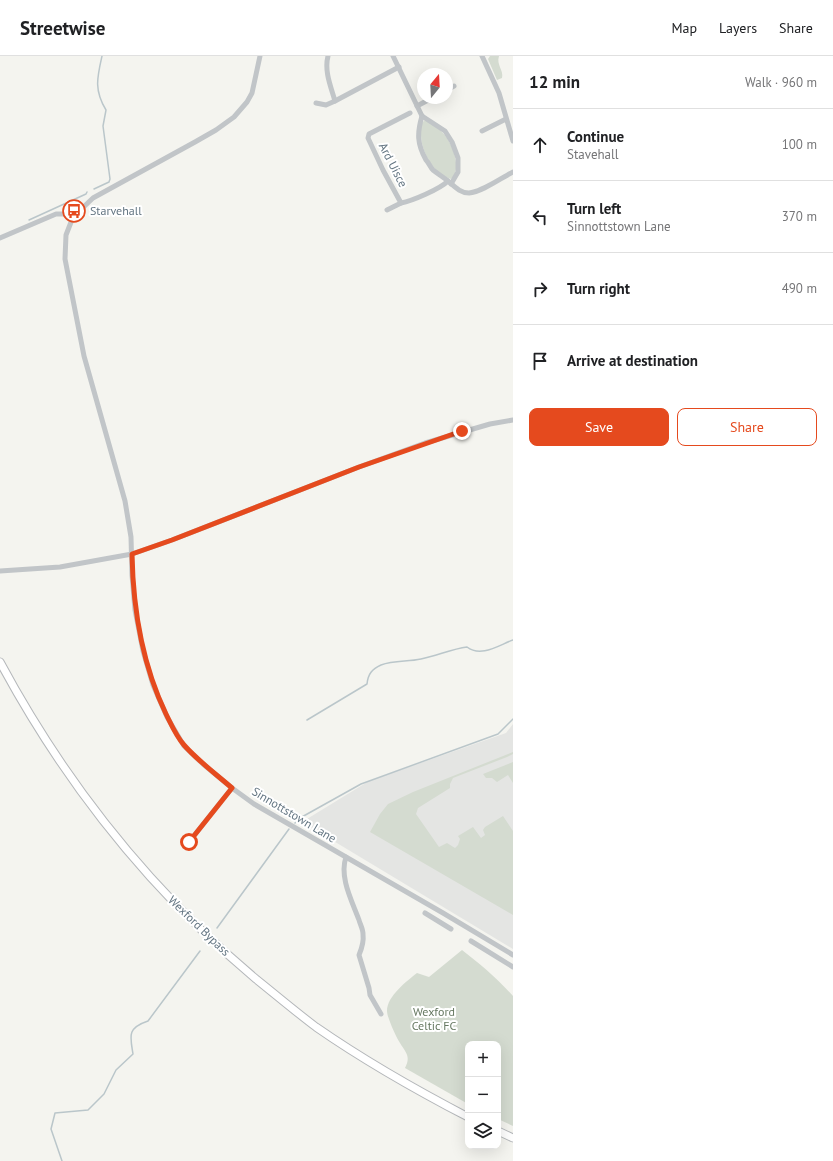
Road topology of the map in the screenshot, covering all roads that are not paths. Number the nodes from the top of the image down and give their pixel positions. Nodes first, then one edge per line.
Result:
1 (260, 56) edge
2 (328, 56) edge
3 (394, 56) edge
4 (482, 56) edge
5 (399, 67) junction
6 (335, 101) junction
7 (316, 103) dead end
8 (421, 104) edge
9 (417, 106) junction
10 (410, 112) dead end
11 (422, 116) junction
12 (506, 119) junction
13 (482, 131) dead end
14 (513, 141) edge
15 (513, 172) edge
16 (449, 182) junction
17 (401, 202) junction
18 (387, 210) dead end
19 (73, 217) junction
20 (0, 238) edge
21 (513, 420) edge
22 (132, 554) junction
23 (0, 571) edge
24 (0, 662) edge
25 (232, 788) junction
26 (189, 842) dead end
27 (346, 857) junction
28 (425, 913) dead end
29 (443, 913) junction
30 (438, 920) junction
31 (451, 929) dead end
32 (471, 941) dead end
33 (513, 955) edge
34 (513, 967) edge
35 (381, 1014) dead end
36 (465, 1115) edge
37 (501, 1132) edge
38 (513, 1138) edge

1 - 19 street
2 - 6 street
3 - 5 street
4 - 12 street
5 - 6 street
5 - 9 street
6 - 7 street
8 - 9 street
9 - 11 street
10 - 17 street, Ard Uisce
11 - 16 street
11 - 16 street
12 - 13 street
12 - 14 street
15 - 16 street
16 - 17 street, Ard Uisce
17 - 18 street, Ard Uisce
19 - 20 street
19 - 22 street, Sinnottstown Lane
21 - 22 street
22 - 23 street
22 - 25 street, Sinnottstown Lane
24 - 36 highway, Wexford Bypass
25 - 26 street
25 - 27 street, Sinnottstown Lane
27 - 29 street, Sinnottstown Lane
27 - 35 street
28 - 30 street
29 - 30 street
29 - 33 street, Sinnottstown Lane
30 - 31 street
32 - 34 street
37 - 38 highway

